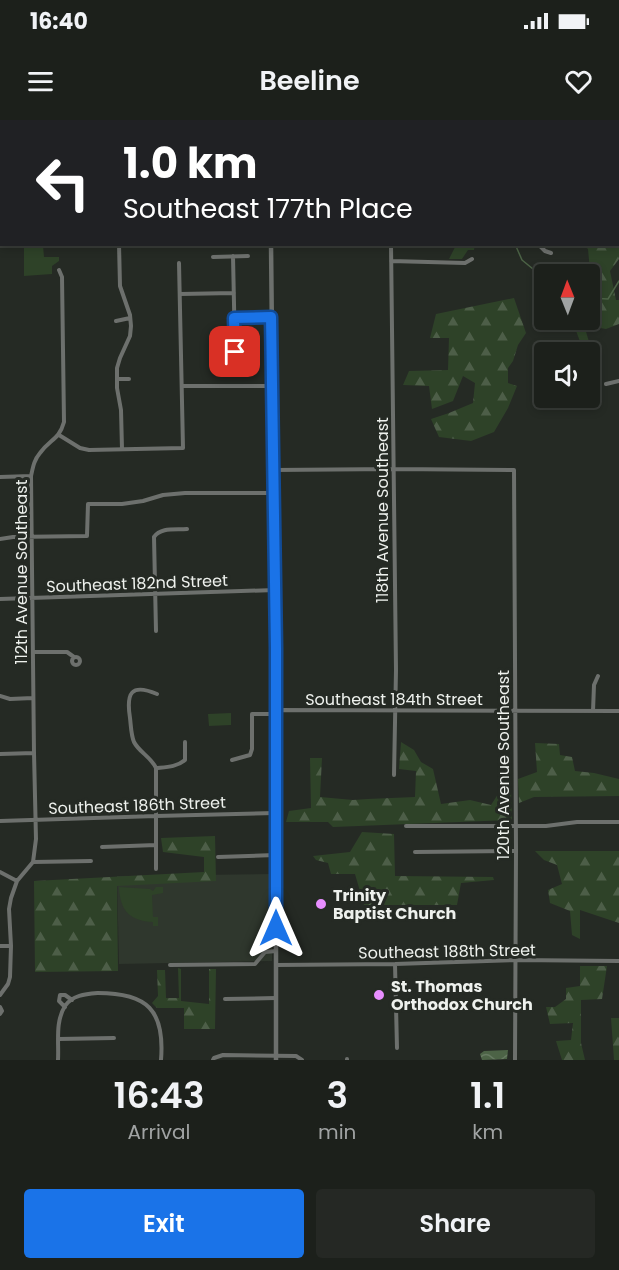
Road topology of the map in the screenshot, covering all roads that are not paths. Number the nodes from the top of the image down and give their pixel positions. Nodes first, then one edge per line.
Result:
1 (119, 246) edge
2 (271, 246) edge
3 (391, 246) edge
4 (540, 246) edge
5 (551, 253) dead end
6 (233, 256) junction
7 (248, 256) dead end
8 (213, 257) dead end
9 (472, 259) dead end
10 (391, 261) junction
11 (179, 262) dead end
12 (59, 270) dead end
13 (234, 293) junction
14 (180, 294) junction
15 (271, 317) junction
16 (130, 318) junction
17 (234, 318) junction
18 (116, 321) dead end
19 (235, 352) dead end
20 (117, 379) junction
21 (129, 380) dead end
22 (619, 381) edge
23 (606, 384) dead end
24 (182, 386) junction
25 (272, 386) junction
26 (59, 435) junction
27 (122, 448) junction
28 (0, 469) edge
29 (394, 469) junction
30 (274, 470) junction
31 (32, 476) junction
32 (0, 477) edge
33 (273, 493) junction
34 (187, 529) dead end
35 (32, 536) junction
36 (0, 538) edge
37 (275, 590) junction
38 (154, 594) junction
39 (0, 599) edge
40 (33, 599) junction
41 (156, 630) dead end
42 (33, 652) junction
43 (74, 657) dead end
44 (598, 676) dead end
45 (158, 694) dead end
46 (0, 696) edge
47 (33, 698) junction
48 (395, 711) junction
49 (515, 711) junction
50 (593, 711) junction
51 (619, 711) edge
52 (276, 712) junction
53 (186, 742) dead end
54 (34, 753) junction
55 (0, 754) edge
56 (232, 760) dead end
57 (156, 768) junction
58 (394, 775) dead end
59 (275, 813) junction
60 (156, 816) junction
61 (35, 820) junction
62 (0, 821) edge
63 (619, 822) edge
64 (515, 825) junction
65 (406, 826) dead end
66 (156, 845) junction
67 (102, 848) dead end
68 (415, 852) dead end
69 (516, 852) junction
70 (276, 855) junction
71 (218, 856) dead end
72 (91, 861) dead end
73 (33, 862) junction
74 (156, 869) dead end
75 (0, 872) edge
76 (17, 881) junction
77 (0, 946) edge
78 (10, 946) junction
79 (276, 951) junction
80 (516, 960) junction
81 (619, 960) edge
82 (395, 964) junction
83 (170, 965) dead end
84 (276, 965) junction
85 (0, 995) edge
86 (276, 998) junction
87 (225, 999) dead end
88 (0, 1007) edge
89 (0, 1014) edge
90 (114, 1038) dead end
91 (59, 1039) junction
92 (397, 1048) dead end
93 (276, 1058) edge
94 (213, 1059) edge
95 (58, 1060) edge
96 (161, 1060) edge
97 (302, 1060) edge
98 (515, 1060) edge

1 - 16 street
2 - 15 street
3 - 10 street, 118th Avenue Southeast
4 - 5 street
6 - 7 street
6 - 8 street
6 - 13 street
9 - 10 street
10 - 29 street, 118th Avenue Southeast
11 - 14 street
12 - 26 street
13 - 14 street
13 - 17 street
14 - 24 street
15 - 17 street
15 - 25 street
16 - 18 street
16 - 20 street
17 - 19 street
20 - 21 street
20 - 27 street
22 - 23 street
24 - 25 street
24 - 27 street
25 - 30 street
26 - 27 street
26 - 31 street, 112th Avenue Southeast
28 - 32 street
29 - 30 street
29 - 48 street, 118th Avenue Southeast
29 - 49 street, 120th Avenue Southeast
30 - 33 street
31 - 32 street
31 - 35 street, 112th Avenue Southeast
33 - 35 street
33 - 37 street
34 - 38 street
35 - 36 street
35 - 40 street, 112th Avenue Southeast
37 - 38 street, Southeast 182nd Street
37 - 52 street
38 - 40 street, Southeast 182nd Street
38 - 41 street
39 - 40 street, Southeast 182nd Street
40 - 42 street, 112th Avenue Southeast
42 - 43 street
42 - 47 street, 112th Avenue Southeast
44 - 50 street
45 - 57 street
46 - 47 street
47 - 54 street, 112th Avenue Southeast
48 - 49 street, Southeast 184th Street
48 - 52 street, Southeast 184th Street
48 - 58 street, 118th Avenue Southeast
49 - 50 street, Southeast 184th Street
49 - 64 street, 120th Avenue Southeast
50 - 51 street, Southeast 184th Street
52 - 56 street, Southeast 184th Street
52 - 59 street
53 - 57 street
54 - 55 street
54 - 61 street, 112th Avenue Southeast
57 - 60 street
59 - 60 street, Southeast 186th Street
59 - 70 street
60 - 61 street, Southeast 186th Street
60 - 66 street
61 - 62 street, Southeast 186th Street
61 - 73 street, 112th Avenue Southeast
63 - 64 street
64 - 65 street
64 - 69 street, 120th Avenue Southeast
66 - 67 street
66 - 74 street
68 - 69 street
69 - 80 street, 120th Avenue Southeast
70 - 71 street
70 - 79 street
72 - 73 street
73 - 76 street
75 - 76 street
76 - 78 street
77 - 78 street
78 - 85 street
79 - 83 street
79 - 84 street
80 - 81 street, Southeast 188th Street
80 - 82 street, Southeast 188th Street
80 - 98 street, 120th Avenue Southeast
82 - 84 street, Southeast 188th Street
82 - 92 street
84 - 86 street
86 - 87 street
86 - 93 street
88 - 89 street
90 - 91 street
91 - 95 street
91 - 96 street
93 - 94 street
93 - 97 street

